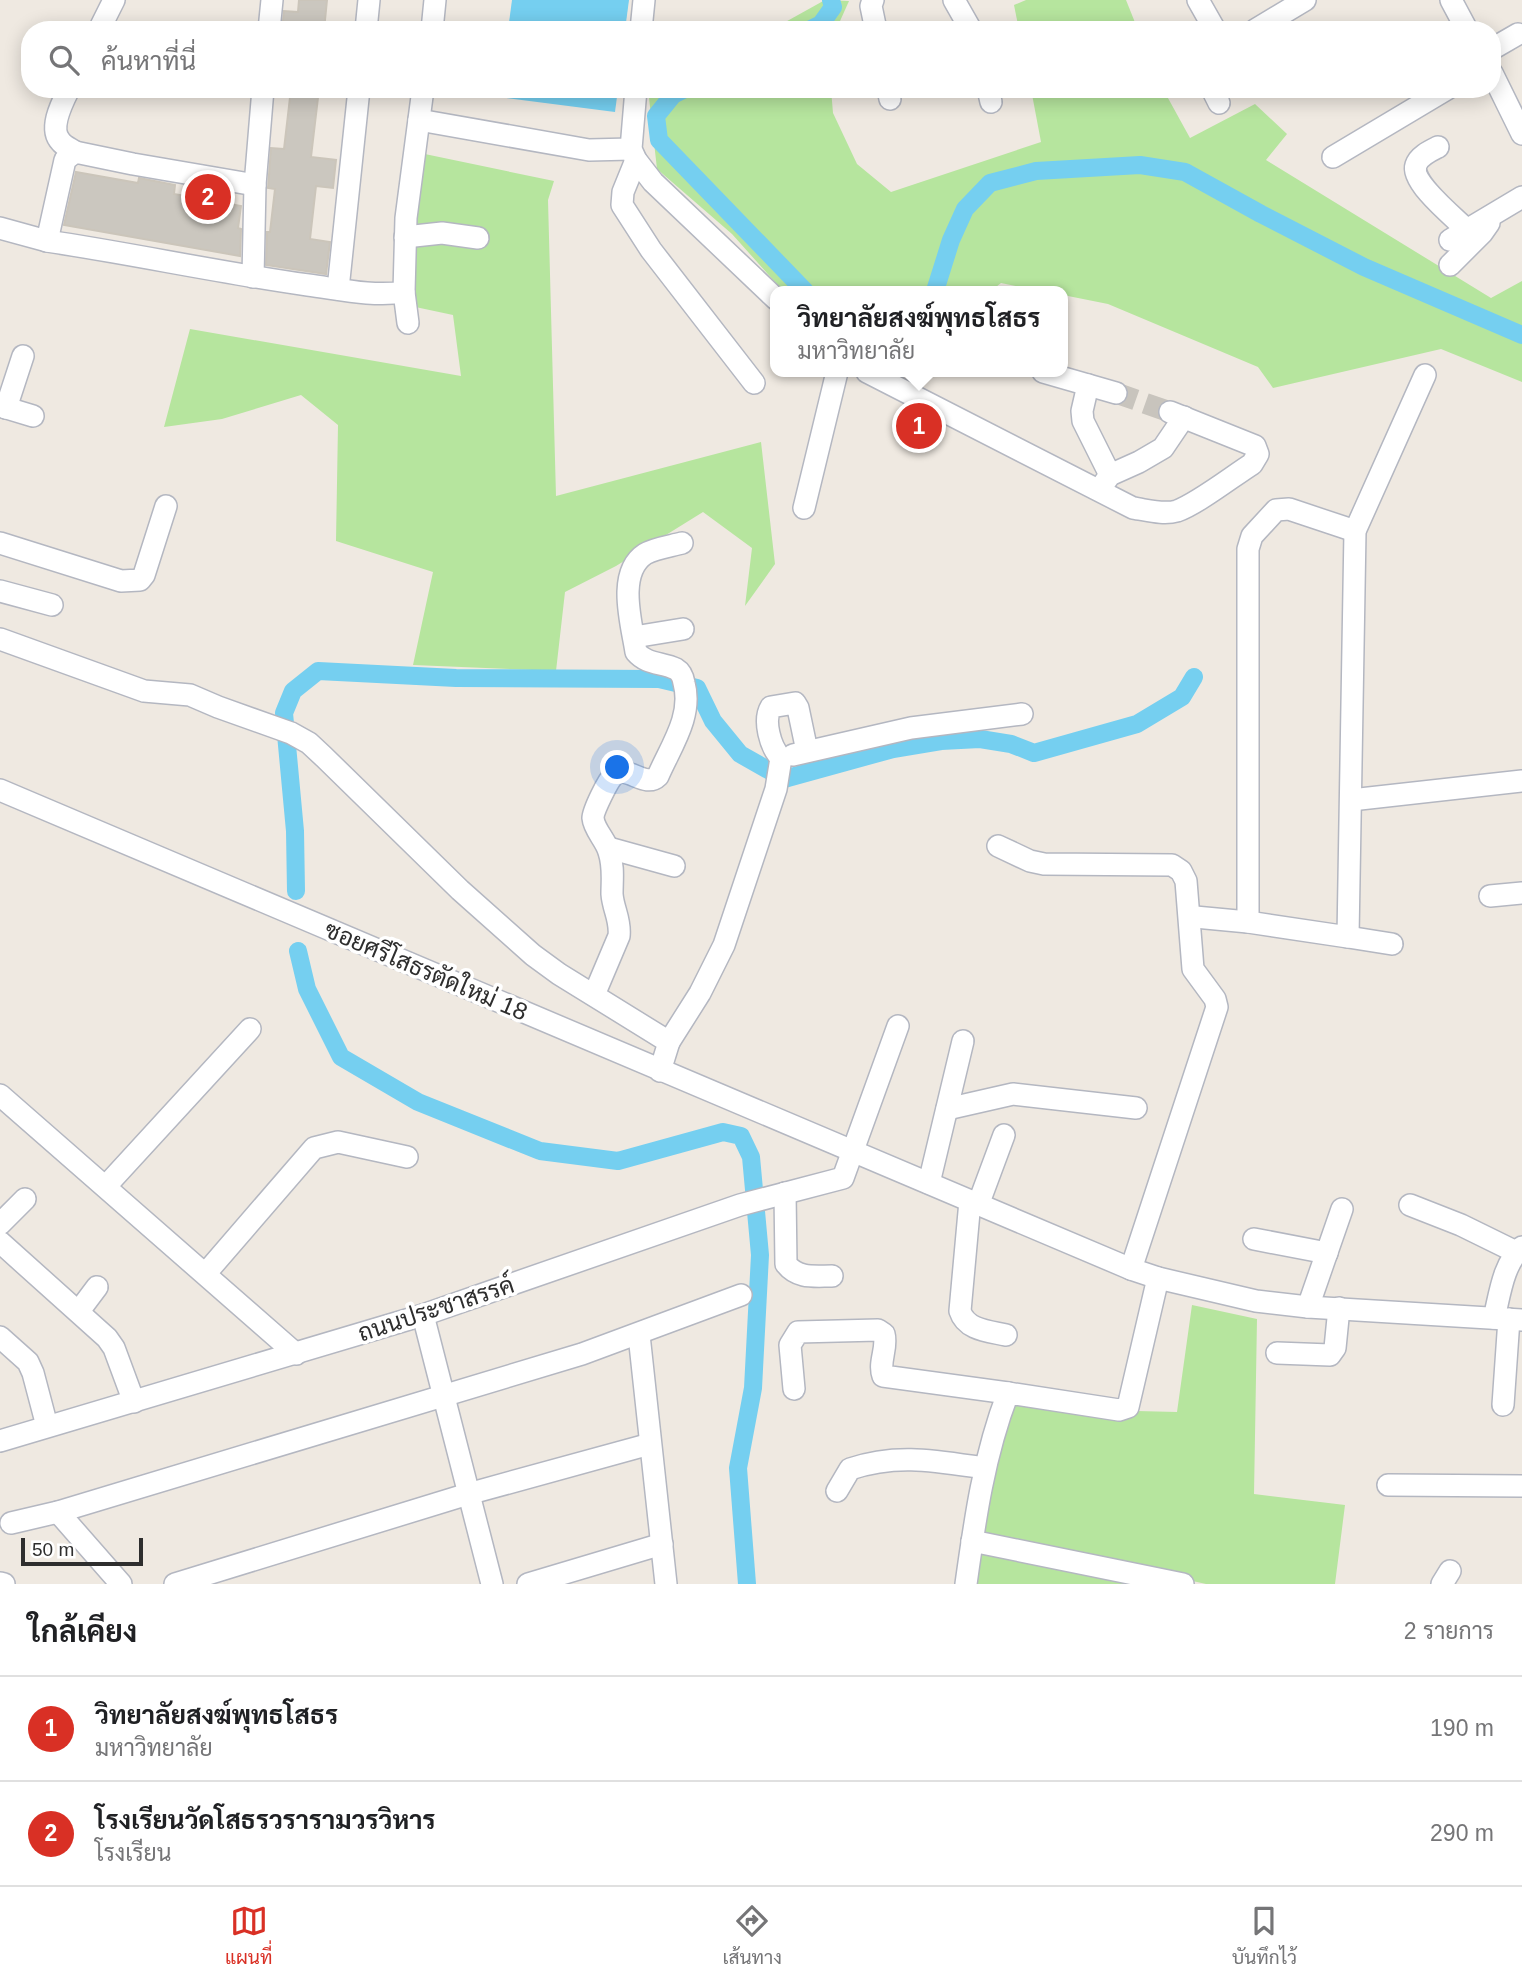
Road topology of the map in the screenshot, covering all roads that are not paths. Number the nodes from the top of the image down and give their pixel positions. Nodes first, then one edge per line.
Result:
1 (114, 0) edge
2 (272, 0) edge
3 (369, 0) edge
4 (435, 0) edge
5 (644, 0) edge
6 (873, 0) edge
7 (954, 0) edge
8 (1198, 0) edge
9 (1305, 0) edge
10 (1453, 1) edge
11 (104, 21) edge
12 (270, 21) edge
13 (367, 21) edge
14 (433, 21) edge
15 (642, 21) edge
16 (874, 21) edge
17 (966, 21) edge
18 (1210, 21) edge
19 (1270, 21) edge
20 (1463, 21) edge
21 (1518, 34) dead end
22 (1501, 44) edge
23 (1501, 91) edge
24 (64, 98) edge
25 (262, 98) edge
26 (358, 98) edge
27 (423, 98) edge
28 (636, 98) edge
29 (1432, 98) edge
30 (419, 120) junction
31 (1522, 134) edge
32 (1438, 147) dead end
33 (75, 152) junction
34 (634, 154) junction
35 (1333, 157) dead end
36 (255, 185) junction
37 (1522, 197) edge
38 (1487, 218) junction
39 (0, 228) edge
40 (405, 237) junction
41 (478, 238) dead end
42 (47, 241) junction
43 (1450, 265) dead end
44 (253, 277) junction
45 (338, 289) junction
46 (404, 292) junction
47 (770, 294) edge
48 (408, 323) dead end
49 (23, 356) dead end
50 (1425, 375) dead end
51 (836, 377) edge
52 (877, 377) edge
53 (1060, 377) edge
54 (754, 383) dead end
55 (1088, 385) junction
56 (1116, 393) tunnel mouth
57 (3, 407) edge
58 (33, 416) dead end
59 (1105, 483) junction
60 (166, 506) dead end
61 (804, 508) dead end
62 (1355, 531) junction
63 (0, 543) edge
64 (682, 543) dead end
65 (0, 591) edge
66 (52, 605) dead end
67 (683, 629) dead end
68 (634, 637) junction
69 (0, 639) edge
70 (112, 666) dead end
71 (218, 707) junction
72 (1022, 714) dead end
73 (807, 751) junction
74 (779, 772) junction
75 (1522, 781) edge
76 (0, 790) edge
77 (1351, 800) junction
78 (998, 846) dead end
79 (608, 848) junction
80 (674, 866) dead end
81 (1522, 893) edge
82 (1490, 896) dead end
83 (1195, 917) dead end
84 (1248, 922) junction
85 (1348, 937) junction
86 (1392, 944) dead end
87 (594, 995) junction
88 (898, 1026) dead end
89 (250, 1029) dead end
90 (963, 1041) dead end
91 (669, 1042) junction
92 (660, 1071) junction
93 (0, 1095) edge
94 (1136, 1108) dead end
95 (947, 1109) junction
96 (1004, 1135) dead end
97 (853, 1151) junction
98 (407, 1157) dead end
99 (929, 1184) junction
100 (106, 1186) junction
101 (780, 1194) junction
102 (25, 1199) dead end
103 (974, 1203) junction
104 (1410, 1205) dead end
105 (1342, 1209) dead end
106 (0, 1224) edge
107 (1254, 1239) dead end
108 (0, 1242) edge
109 (1519, 1250) edge
110 (1327, 1253) junction
111 (1131, 1269) junction
112 (206, 1273) junction
113 (832, 1276) dead end
114 (1158, 1278) junction
115 (97, 1287) dead end
116 (741, 1295) dead end
117 (1308, 1307) junction
118 (1339, 1308) junction
119 (79, 1311) junction
120 (423, 1315) junction
121 (1508, 1319) edge
122 (639, 1335) junction
123 (1006, 1335) dead end
124 (0, 1337) edge
125 (1277, 1353) dead end
126 (296, 1354) junction
127 (794, 1390) dead end
128 (1008, 1393) junction
129 (443, 1396) junction
130 (134, 1402) junction
131 (1503, 1405) dead end
132 (47, 1426) junction
133 (0, 1441) edge
134 (650, 1444) junction
135 (984, 1468) junction
136 (1388, 1485) dead end
137 (1522, 1486) edge
138 (837, 1491) dead end
139 (468, 1494) junction
140 (58, 1512) junction
141 (11, 1523) dead end
142 (972, 1541) junction
143 (662, 1544) junction
144 (121, 1584) edge
145 (175, 1584) edge
146 (492, 1584) edge
147 (528, 1584) edge
148 (666, 1584) edge
149 (966, 1584) edge
150 (1183, 1584) edge

1 - 11 street
2 - 12 street
3 - 13 street
4 - 14 street
5 - 15 street
6 - 16 street
7 - 17 street
8 - 18 street
9 - 19 street
10 - 20 street
21 - 22 street
23 - 31 street
24 - 33 street
25 - 36 street
26 - 45 street
27 - 30 street
28 - 34 street
29 - 35 street
30 - 34 street
30 - 40 street
32 - 38 street
33 - 36 street
33 - 42 street
34 - 47 street
34 - 54 street
36 - 44 street
37 - 38 street
38 - 43 street
39 - 42 street
40 - 41 street
40 - 46 street
42 - 44 street
44 - 45 street
45 - 46 street
46 - 48 street
49 - 57 street
50 - 62 street
51 - 61 street
52 - 59 street
53 - 55 street
55 - 56 street
55 - 59 street
57 - 58 street
59 - 59 street
60 - 63 street
62 - 77 street
62 - 84 street
64 - 68 street
65 - 66 street
67 - 68 street
68 - 79 street
69 - 71 street
70 - 71 street
71 - 87 street
72 - 73 street
73 - 74 street
73 - 74 street
74 - 91 street
75 - 77 street
76 - 92 street, ซอยศรีโสธรตัดใหม่ 18
77 - 85 street
78 - 111 street
79 - 80 street
79 - 87 street
81 - 82 street
83 - 84 street
84 - 85 street
85 - 86 street
87 - 91 street
88 - 97 street
89 - 100 street
90 - 95 street
91 - 92 street
92 - 97 street, ซอยศรีโสธรตัดใหม่ 18
93 - 100 street
94 - 95 street
95 - 99 street
96 - 103 street
97 - 99 street, ซอยศรีโสธรตัดใหม่ 18
97 - 101 street, ถนนประชาสรรค์
98 - 112 street
99 - 103 street, ซอยศรีโสธรตัดใหม่ 18
100 - 112 street
101 - 113 street
101 - 120 street, ถนนประชาสรรค์
102 - 106 street
103 - 111 street, ซอยศรีโสธรตัดใหม่ 18
103 - 123 street
104 - 109 street
105 - 110 street
107 - 110 street
108 - 119 street
109 - 121 street
110 - 117 street
111 - 114 street, ซอยศรีโสธรตัดใหม่ 18
112 - 126 street
114 - 117 street, ซอยศรีโสธรตัดใหม่ 18
114 - 128 street
115 - 119 street
116 - 122 street
117 - 118 street, ซอยศรีโสธรตัดใหม่ 18
118 - 121 street, ซอยศรีโสธรตัดใหม่ 18
118 - 125 street
119 - 130 street
120 - 126 street, ถนนประชาสรรค์
120 - 129 street
121 - 131 street
122 - 129 street
122 - 134 street
124 - 132 street
126 - 130 street, ถนนประชาสรรค์
127 - 128 street
128 - 135 street
129 - 139 street
129 - 140 street
130 - 132 street, ถนนประชาสรรค์
132 - 133 street, ถนนประชาสรรค์
134 - 139 street
134 - 143 street
135 - 138 street
135 - 142 street
136 - 137 street
139 - 145 street
139 - 146 street
140 - 141 street
140 - 144 street
142 - 149 street
142 - 150 street
143 - 147 street
143 - 148 street

